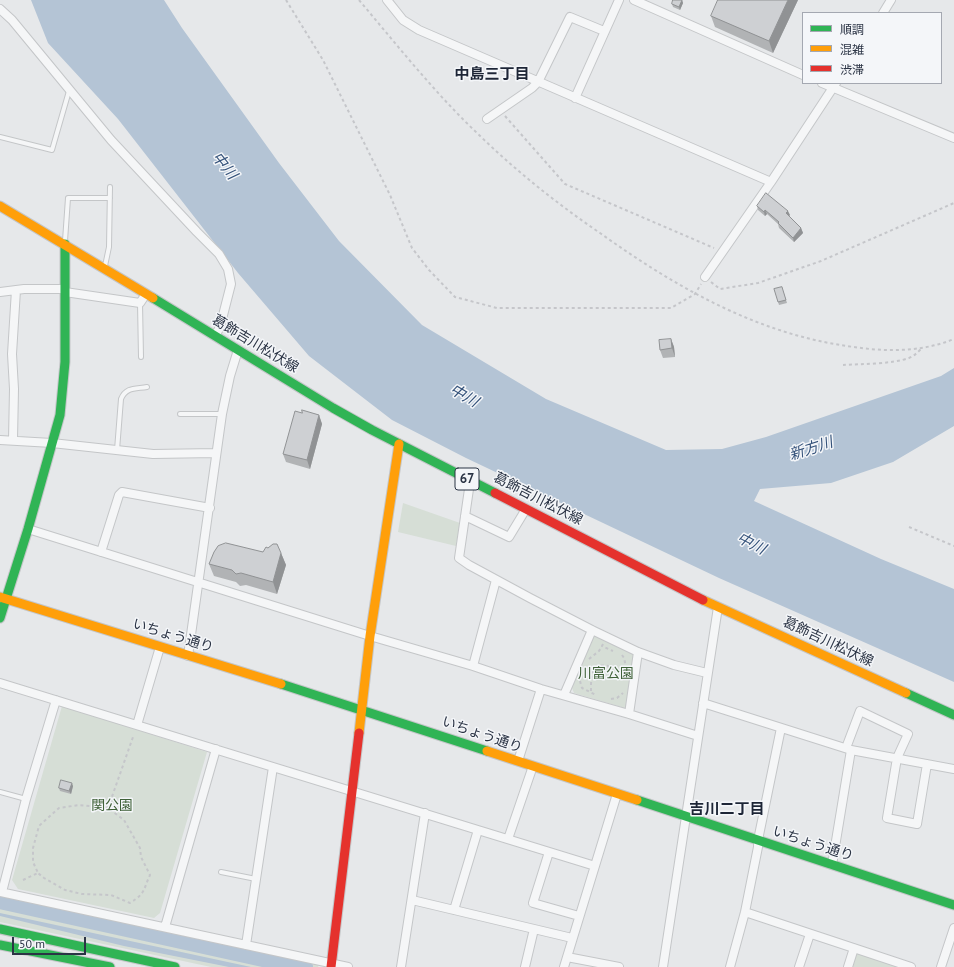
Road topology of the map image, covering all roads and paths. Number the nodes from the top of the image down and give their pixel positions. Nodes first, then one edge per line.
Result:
1 (286, 0) edge
2 (359, 0) edge
3 (387, 0) edge
4 (619, 0) edge
5 (634, 0) edge
6 (891, 0) edge
7 (0, 9) edge
8 (884, 12) edge
9 (604, 31) junction
10 (802, 75) edge
11 (538, 82) junction
12 (834, 85) edge
13 (69, 91) junction
14 (575, 98) junction
15 (500, 110) junction
16 (487, 119) dead end
17 (0, 137) edge
18 (954, 138) edge
19 (771, 182) junction
20 (110, 187) dead end
21 (110, 198) junction
22 (954, 203) edge
23 (0, 206) edge
24 (65, 244) junction
25 (723, 252) junction
26 (105, 268) junction
27 (703, 281) junction
28 (16, 290) junction
29 (65, 290) junction
30 (0, 292) edge
31 (146, 294) junction
32 (695, 294) junction
33 (140, 303) junction
34 (215, 336) junction
35 (954, 339) edge
36 (921, 349) junction
37 (238, 350) junction
38 (141, 357) dead end
39 (843, 365) dead end
40 (147, 387) dead end
41 (180, 414) dead end
42 (222, 414) junction
43 (0, 440) edge
44 (13, 440) junction
45 (52, 443) junction
46 (399, 444) junction
47 (117, 450) junction
48 (216, 453) junction
49 (473, 482) junction
50 (210, 508) junction
51 (526, 509) junction
52 (465, 516) junction
53 (909, 527) dead end
54 (28, 529) junction
55 (954, 546) edge
56 (101, 552) junction
57 (496, 580) junction
58 (199, 583) junction
59 (3, 598) edge
60 (718, 607) junction
61 (0, 618) edge
62 (592, 630) junction
63 (370, 636) junction
64 (604, 639) dead end
65 (602, 646) junction
66 (160, 647) junction
67 (638, 652) junction
68 (188, 656) junction
69 (588, 659) dead end
70 (473, 666) junction
71 (626, 667) junction
72 (626, 673) dead end
73 (707, 673) junction
74 (581, 675) dead end
75 (0, 683) edge
76 (625, 688) dead end
77 (541, 689) junction
78 (591, 691) junction
79 (564, 695) junction
80 (600, 696) dead end
81 (608, 699) dead end
82 (56, 700) junction
83 (703, 703) junction
84 (361, 709) junction
85 (629, 714) junction
86 (954, 715) edge
87 (137, 725) junction
88 (781, 728) junction
89 (698, 736) junction
90 (133, 737) dead end
91 (216, 749) junction
92 (849, 749) junction
93 (897, 758) junction
94 (518, 761) junction
95 (927, 764) junction
96 (533, 766) junction
97 (273, 767) junction
98 (954, 769) edge
99 (351, 791) junction
100 (0, 792) edge
101 (617, 794) junction
102 (26, 799) junction
103 (108, 808) junction
104 (425, 813) junction
105 (687, 817) junction
106 (478, 830) junction
107 (508, 839) junction
108 (758, 840) junction
109 (549, 852) junction
110 (832, 865) junction
111 (595, 866) junction
112 (221, 872) dead end
113 (38, 873) junction
114 (256, 879) junction
115 (23, 880) dead end
116 (1, 892) edge
117 (412, 900) junction
118 (954, 905) edge
119 (454, 910) junction
120 (745, 912) junction
121 (579, 916) junction
122 (165, 927) junction
123 (954, 928) edge
124 (0, 929) edge
125 (534, 929) junction
126 (810, 934) junction
127 (572, 938) junction
128 (246, 944) junction
129 (0, 945) edge
130 (854, 948) junction
131 (567, 957) junction
132 (331, 965) edge
133 (110, 967) edge
134 (175, 967) edge
135 (348, 967) edge
136 (401, 967) edge
137 (525, 967) edge
138 (564, 967) edge
139 (619, 967) edge
140 (663, 967) edge
141 (730, 967) edge
142 (799, 967) edge
143 (848, 967) edge
144 (911, 967) edge
145 (941, 967) edge

1 - 32 path
2 - 32 path
3 - 11 street
4 - 9 street
5 - 10 street
6 - 8 street
7 - 13 street
9 - 11 street
9 - 14 street
11 - 14 street
11 - 15 street
12 - 18 street
12 - 19 street
13 - 17 lane
13 - 34 street
14 - 19 street
15 - 16 street
15 - 25 path
19 - 25 street
20 - 21 lane
21 - 24 lane
21 - 26 lane
22 - 27 path
23 - 24 street, 葛飾吉川松伏線 / 67
24 - 26 street, 葛飾吉川松伏線 / 67
24 - 29 street
25 - 27 street
26 - 31 street, 葛飾吉川松伏線 / 67
27 - 32 path
28 - 29 street
28 - 30 street
28 - 44 street
29 - 33 street
29 - 45 street
31 - 33 street
31 - 34 street, 葛飾吉川松伏線 / 67
32 - 36 path
33 - 38 lane
34 - 37 street, 葛飾吉川松伏線 / 67
35 - 36 path
36 - 39 path
37 - 42 street
37 - 46 street, 葛飾吉川松伏線 / 67
40 - 47 lane
41 - 42 lane
42 - 48 street
43 - 44 street
44 - 45 street
45 - 47 street
45 - 54 street
46 - 49 street, 葛飾吉川松伏線 / 67
46 - 63 street
47 - 48 street
48 - 50 street
49 - 51 street, 葛飾吉川松伏線 / 67
49 - 52 street
50 - 56 street
50 - 58 street
51 - 52 street
51 - 60 street, 葛飾吉川松伏線 / 67
52 - 57 street
53 - 55 path
54 - 56 street
54 - 59 street
56 - 58 street
57 - 62 street
57 - 70 street
58 - 63 street
58 - 68 street
59 - 61 street
59 - 66 street, いちょう通り
60 - 73 street
60 - 86 street, 葛飾吉川松伏線 / 67
62 - 67 street
62 - 79 street
63 - 70 street
63 - 84 street
64 - 65 path
65 - 69 path
65 - 71 path
66 - 68 street, いちょう通り
66 - 87 street
67 - 73 street
67 - 85 street
68 - 84 street, いちょう通り
70 - 77 street
71 - 72 path
71 - 78 path
73 - 83 street
74 - 78 path
75 - 82 street
76 - 81 path
77 - 79 street
77 - 94 street
78 - 80 path
79 - 85 street
82 - 87 street
82 - 102 street
83 - 88 street
83 - 89 street
84 - 94 street, いちょう通り
84 - 99 street
85 - 89 street
87 - 91 street
88 - 92 street
88 - 108 street
89 - 105 street
90 - 103 path
91 - 97 street
91 - 122 street
92 - 93 street
92 - 93 street
92 - 110 street
93 - 95 street
93 - 95 street
94 - 96 street, いちょう通り
95 - 98 street
96 - 101 street, いちょう通り
96 - 107 street
97 - 99 street
97 - 114 street
99 - 104 street
99 - 132 street
100 - 102 lane
101 - 105 street, いちょう通り
101 - 111 street
102 - 116 street
103 - 113 path
103 - 113 path
104 - 106 street
104 - 117 street
105 - 108 street, いちょう通り
105 - 140 street
106 - 107 street
106 - 119 street
107 - 109 street
108 - 110 street, いちょう通り
108 - 120 street
109 - 111 street
109 - 121 street
110 - 118 street, いちょう通り
111 - 121 street
112 - 114 lane
113 - 115 path
114 - 128 street
116 - 122 street
117 - 119 street
117 - 136 street
119 - 125 street
120 - 126 street
120 - 141 street
121 - 127 street
122 - 128 street
123 - 145 street
124 - 134 street
125 - 127 street
125 - 137 street
126 - 130 street
126 - 142 street
127 - 131 street
128 - 132 street
129 - 133 street
130 - 143 street
130 - 144 street
131 - 138 street
131 - 139 street
132 - 135 street

